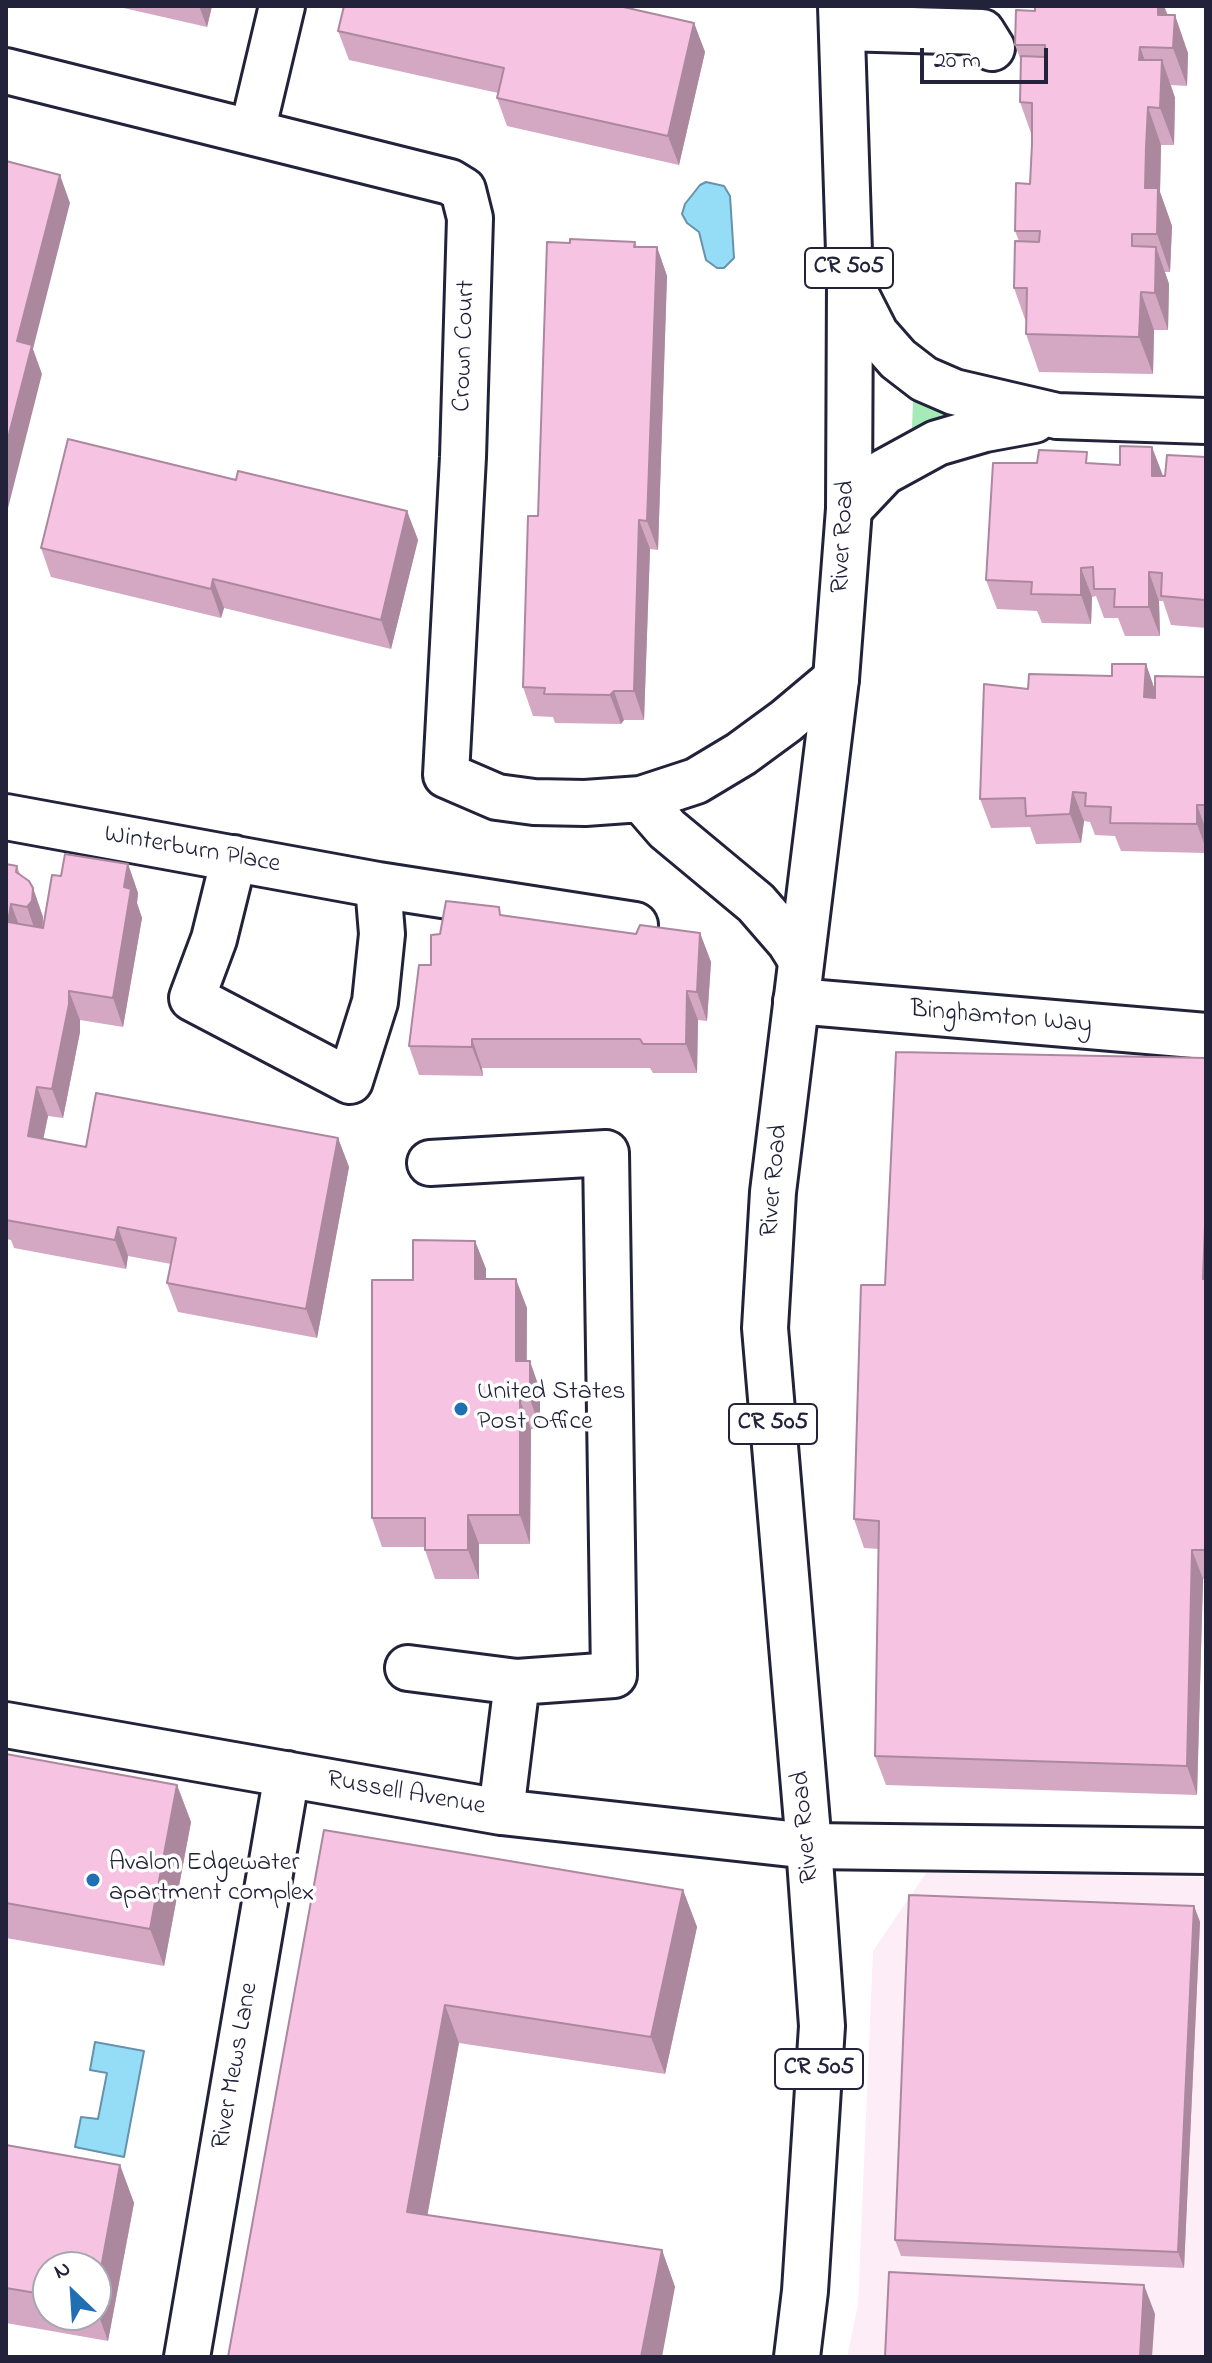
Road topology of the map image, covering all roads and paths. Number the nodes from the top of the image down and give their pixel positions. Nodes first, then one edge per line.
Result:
1 (282, 6) edge
2 (842, 17) edge
3 (992, 48) dead end
4 (6, 71) edge
5 (252, 132) junction
6 (850, 283) junction
7 (1057, 416) junction
8 (1206, 421) edge
9 (849, 509) junction
10 (836, 679) junction
11 (641, 799) junction
12 (6, 817) edge
13 (234, 858) junction
14 (378, 885) junction
15 (635, 925) dead end
16 (798, 981) junction
17 (1206, 1036) edge
18 (430, 1163) dead end
19 (408, 1668) dead end
20 (517, 1682) junction
21 (6, 1725) edge
22 (287, 1774) junction
23 (501, 1812) junction
24 (809, 1846) junction
25 (1206, 1851) edge
26 (187, 2357) edge
27 (797, 2357) edge

1 - 5 street
2 - 3 street
2 - 6 street, River Road / CR 505
4 - 5 street, Crown Court
5 - 11 street, Crown Court
6 - 7 street
6 - 9 street, River Road / CR 505
7 - 8 street
7 - 9 street
9 - 10 street, River Road / CR 505
10 - 11 street, Crown Court
10 - 16 street, River Road / CR 505
11 - 16 street
12 - 13 street, Winterburn Place
13 - 14 street, Winterburn Place
13 - 14 street
14 - 15 street, Winterburn Place
16 - 17 street, Binghamton Way
16 - 24 street, River Road / CR 505
18 - 20 street
19 - 20 street
20 - 23 street
21 - 22 street, Russell Avenue
22 - 23 street, Russell Avenue
22 - 26 street, River Mews Lane
23 - 24 street, Russell Avenue
24 - 25 street, Russell Avenue
24 - 27 street, River Road / CR 505

